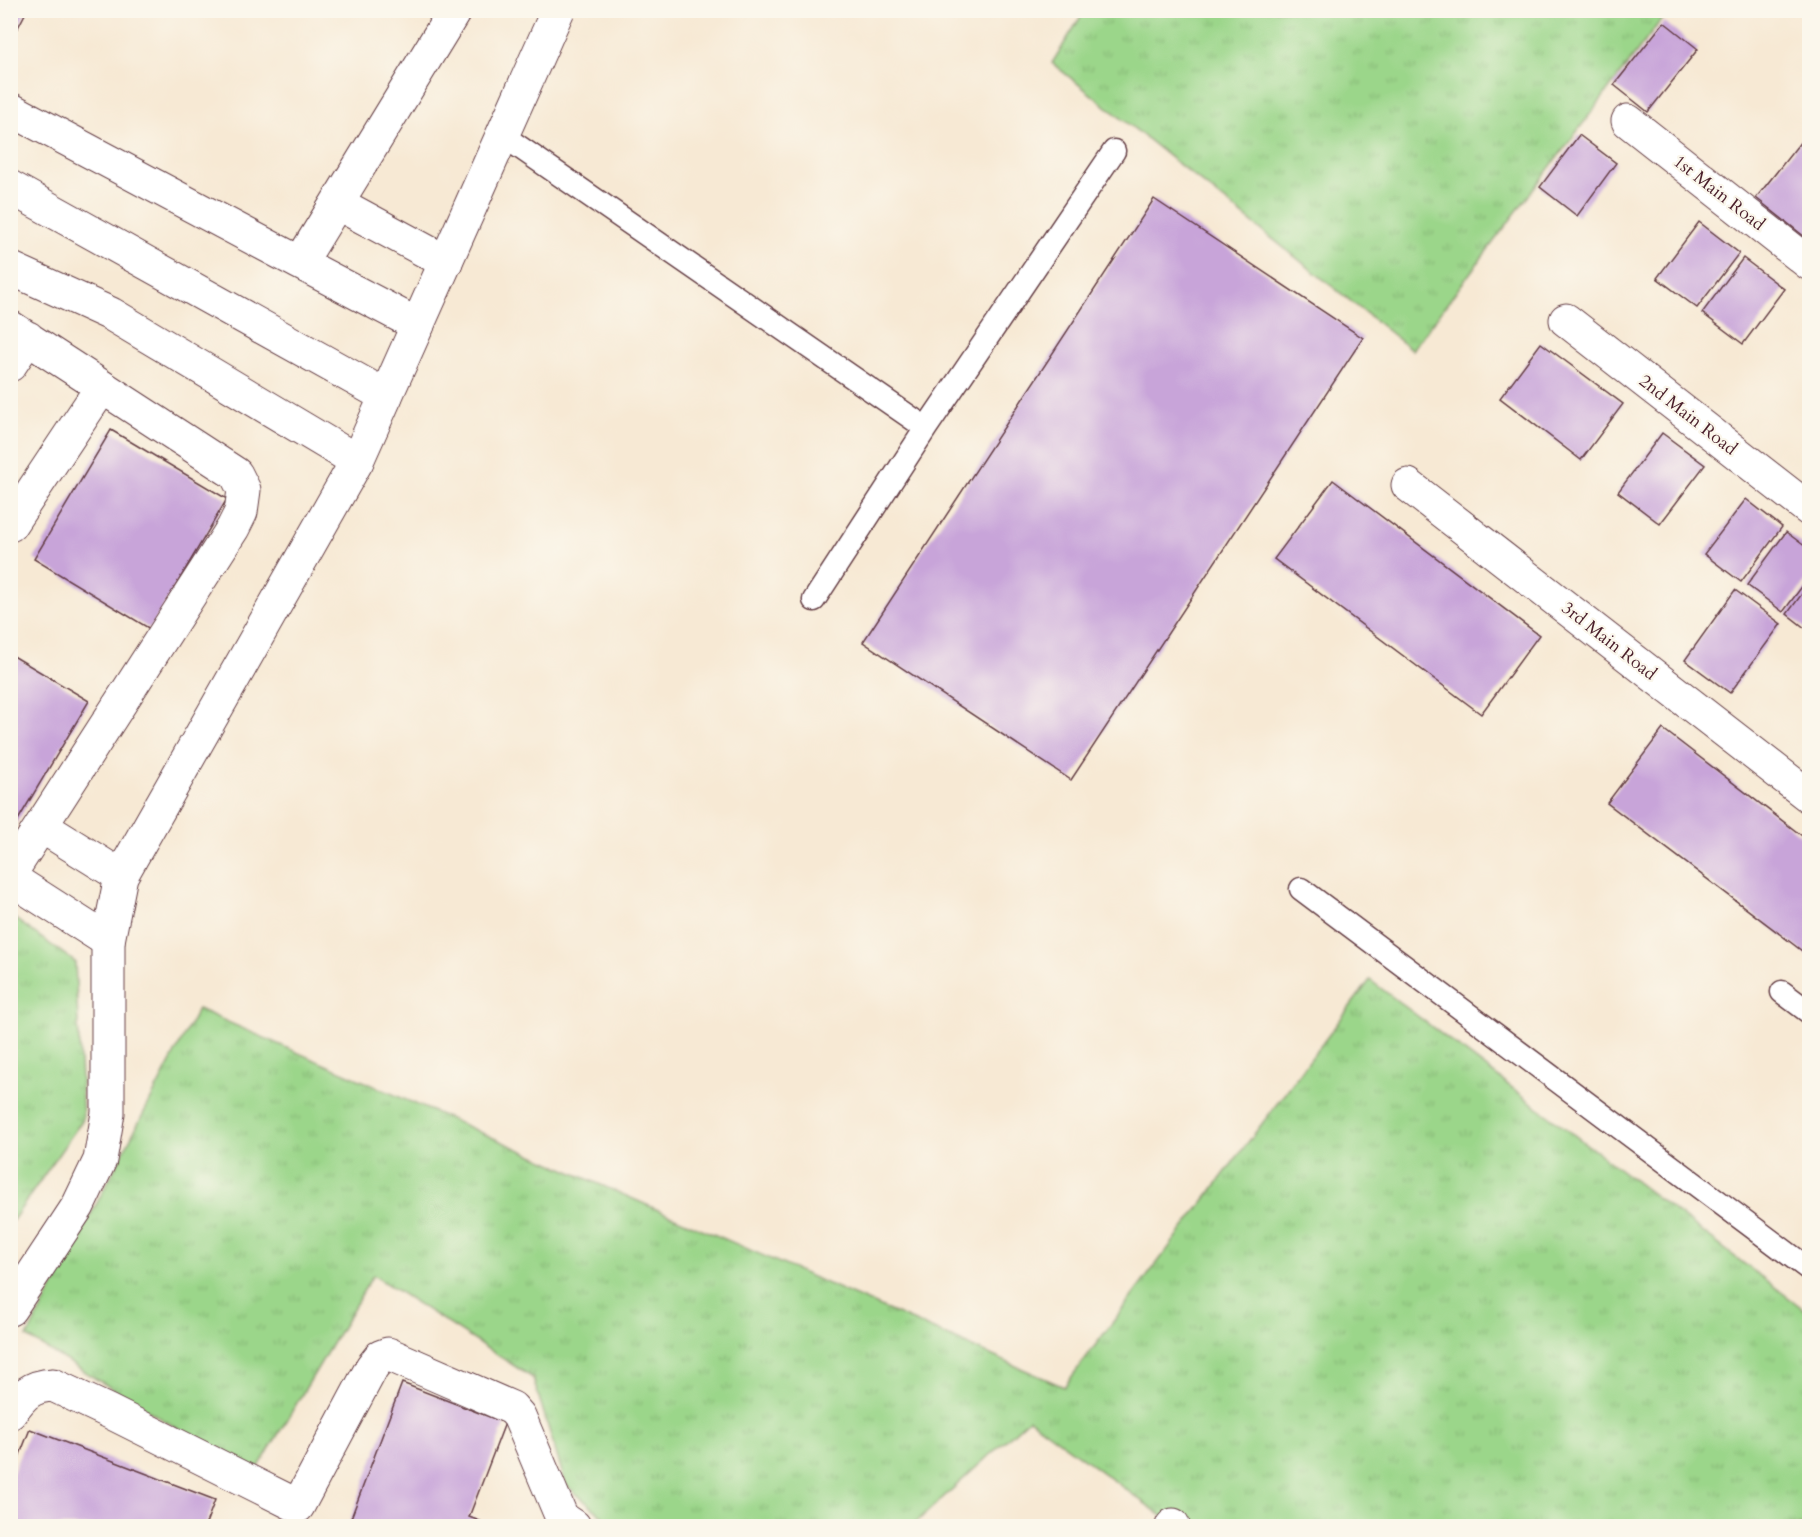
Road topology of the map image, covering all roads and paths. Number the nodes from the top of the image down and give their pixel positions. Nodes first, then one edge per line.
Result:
1 (455, 10) edge
2 (558, 10) edge
3 (10, 109) edge
4 (1628, 121) dead end
5 (502, 135) junction
6 (1114, 151) dead end
7 (10, 187) edge
8 (337, 203) junction
9 (446, 262) junction
10 (300, 263) junction
11 (1809, 264) edge
12 (10, 268) edge
13 (1566, 320) dead end
14 (418, 325) junction
15 (19, 333) edge
16 (10, 365) edge
17 (102, 387) junction
18 (386, 396) junction
19 (926, 428) junction
20 (357, 461) junction
21 (1408, 485) dead end
22 (1804, 495) edge
23 (10, 525) edge
24 (814, 600) dead end
25 (1809, 797) edge
26 (41, 826) junction
27 (10, 876) edge
28 (121, 876) junction
29 (1301, 889) dead end
30 (108, 941) junction
31 (1782, 992) dead end
32 (1809, 1013) edge
33 (1809, 1270) edge
34 (10, 1309) edge
35 (14, 1401) edge
36 (304, 1516) edge
37 (574, 1527) edge

1 - 8 street
2 - 5 street
3 - 10 street
4 - 11 street, 1st Main Road
5 - 9 street
5 - 19 lane
6 - 19 lane
7 - 18 street
8 - 9 street
8 - 10 street
9 - 14 street
10 - 14 street
12 - 20 street
13 - 22 street, 2nd Main Road
14 - 18 street
15 - 16 street
15 - 17 street
17 - 23 street
17 - 26 street
18 - 20 street
19 - 24 lane
20 - 28 street
21 - 25 street, 3rd Main Road
26 - 27 street
26 - 28 street
27 - 30 street
28 - 30 street
29 - 33 lane
30 - 34 street
31 - 32 lane
35 - 36 street
36 - 37 street

